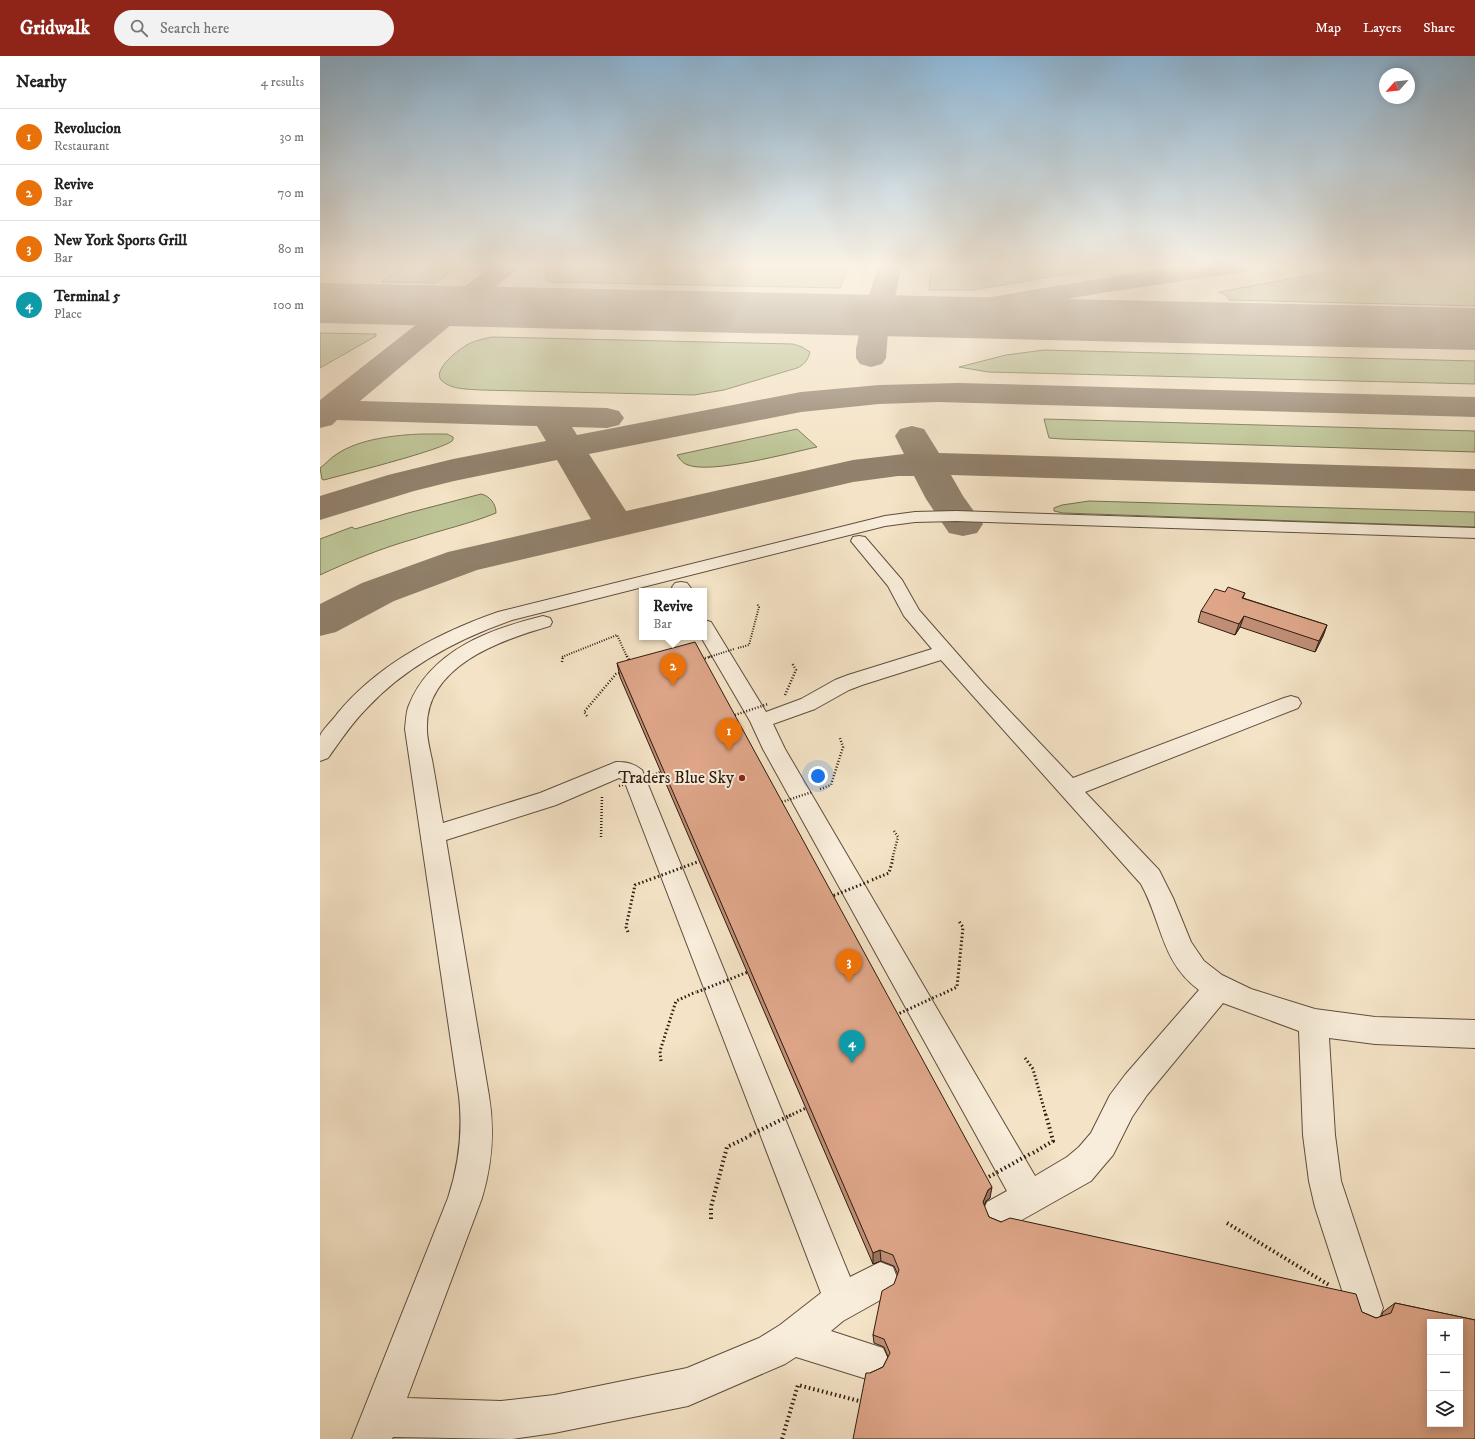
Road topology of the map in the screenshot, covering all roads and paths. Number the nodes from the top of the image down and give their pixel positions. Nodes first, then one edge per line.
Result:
1 (1475, 532) edge
2 (1187, 535) dead end
3 (860, 541) junction
4 (686, 588) edge
5 (639, 597) edge
6 (757, 604) dead end
7 (707, 630) edge
8 (945, 652) junction
9 (699, 659) edge
10 (562, 662) dead end
11 (792, 663) dead end
12 (632, 667) edge
13 (625, 672) edge
14 (783, 700) dead end
15 (1291, 703) dead end
16 (765, 712) junction
17 (587, 716) dead end
18 (730, 717) edge
19 (840, 738) dead end
20 (320, 753) edge
21 (668, 770) edge
22 (613, 787) dead end
23 (1069, 789) junction
24 (602, 791) dead end
25 (781, 802) edge
26 (894, 831) dead end
27 (433, 835) junction
28 (601, 837) dead end
29 (706, 859) edge
30 (828, 897) edge
31 (958, 920) dead end
32 (628, 932) dead end
33 (755, 969) edge
34 (1218, 988) junction
35 (892, 1017) edge
36 (1313, 1022) junction
37 (1475, 1034) edge
38 (1026, 1058) dead end
39 (661, 1061) dead end
40 (813, 1105) edge
41 (981, 1181) edge
42 (1029, 1198) junction
43 (999, 1214) dead end
44 (712, 1219) dead end
45 (1227, 1223) dead end
46 (880, 1280) dead end
47 (1331, 1290) edge
48 (842, 1301) junction
49 (1365, 1308) dead end
50 (793, 1338) junction
51 (870, 1361) dead end
52 (870, 1404) edge
53 (376, 1428) edge
54 (782, 1439) edge

1 - 20 lane
2 - 3 lane
3 - 4 lane
3 - 8 lane
5 - 27 lane
6 - 9 path, bridge
7 - 16 lane
8 - 16 lane
8 - 23 lane
10 - 12 path
11 - 14 path
13 - 17 path
15 - 23 lane
16 - 18 path, bridge
16 - 42 lane
19 - 25 path, bridge
21 - 22 path, bridge
23 - 34 lane
24 - 28 path
26 - 30 path, bridge
27 - 48 lane
27 - 53 lane
29 - 32 path, bridge
31 - 35 path, bridge
33 - 39 path, bridge
34 - 36 lane
34 - 42 lane
36 - 37 lane
36 - 49 lane
38 - 41 path, bridge
40 - 44 path, bridge
42 - 43 lane
45 - 47 path
46 - 48 lane
48 - 50 lane
50 - 51 lane
50 - 53 lane
52 - 54 path

